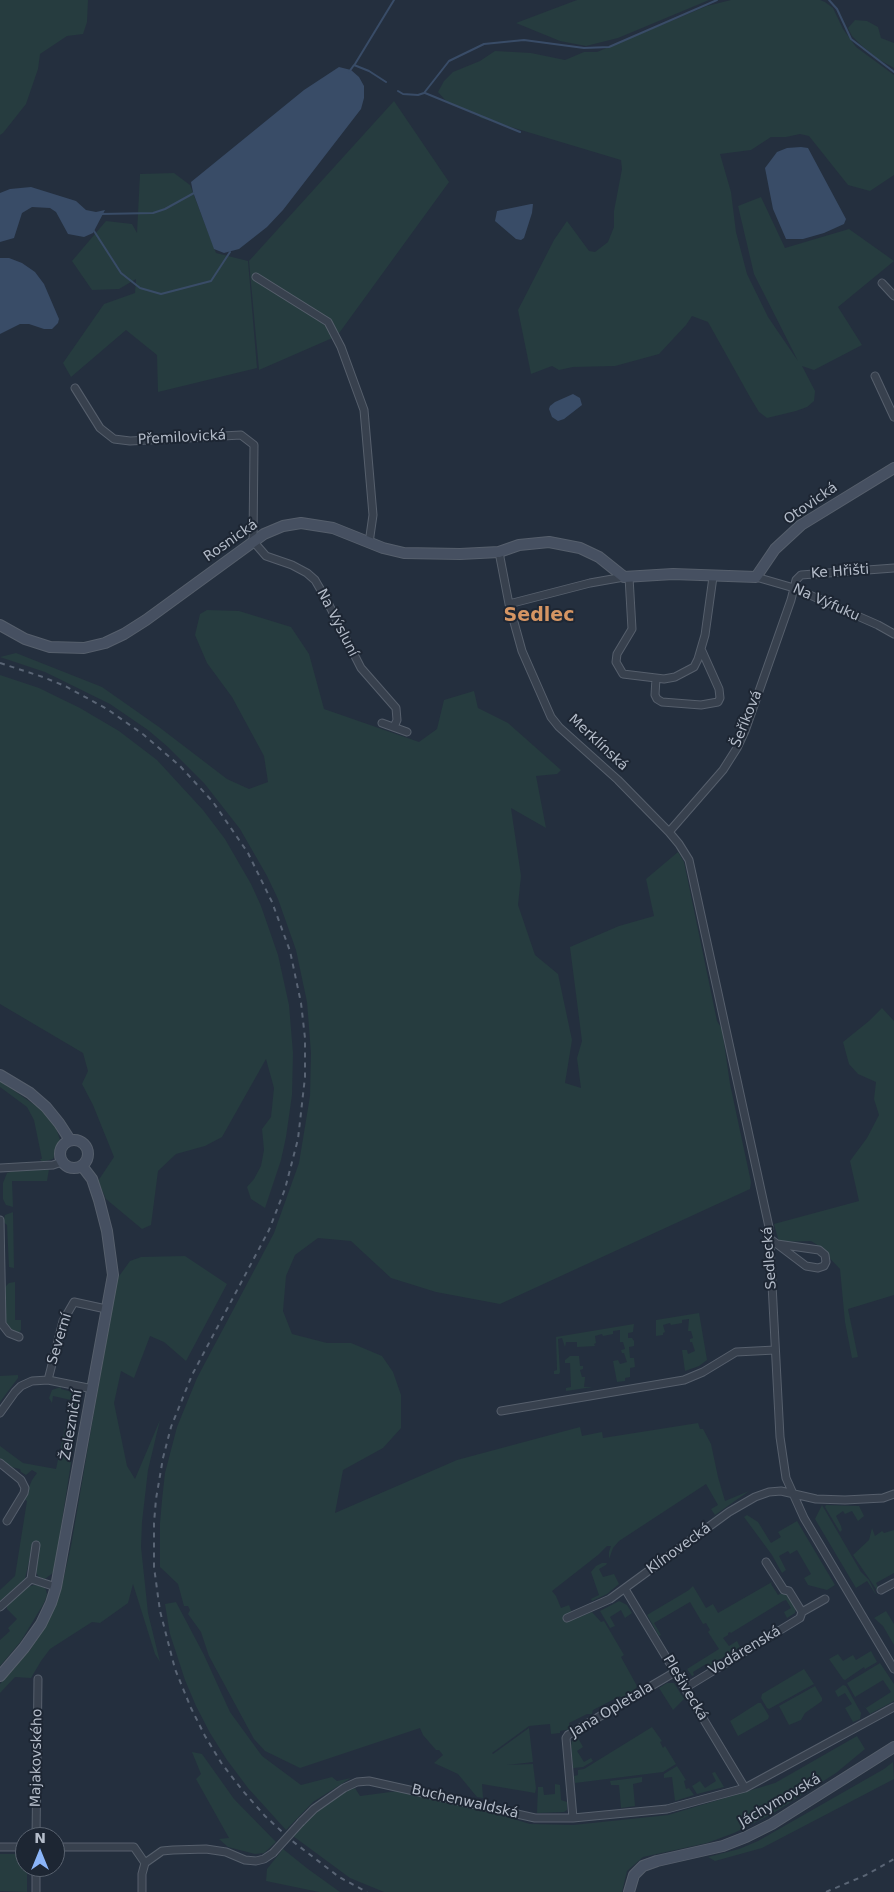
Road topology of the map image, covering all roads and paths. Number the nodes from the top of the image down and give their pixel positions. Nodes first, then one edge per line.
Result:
1 (256, 276) dead end
2 (882, 283) dead end
3 (894, 296) edge
4 (875, 376) dead end
5 (75, 388) dead end
6 (894, 395) edge
7 (886, 398) junction
8 (894, 417) edge
9 (894, 469) edge
10 (253, 541) junction
11 (370, 543) junction
12 (498, 552) junction
13 (894, 568) edge
14 (627, 577) junction
15 (713, 577) junction
16 (756, 577) junction
17 (794, 588) junction
18 (509, 604) junction
19 (0, 625) edge
20 (894, 634) edge
21 (702, 651) junction
22 (656, 678) junction
23 (382, 723) dead end
24 (394, 728) junction
25 (407, 732) dead end
26 (669, 832) junction
27 (0, 1075) edge
28 (70, 1140) junction
29 (62, 1162) junction
30 (82, 1166) junction
31 (0, 1168) edge
32 (0, 1220) edge
33 (769, 1238) junction
34 (777, 1244) junction
35 (106, 1309) junction
36 (19, 1337) dead end
37 (775, 1350) junction
38 (48, 1380) junction
39 (93, 1389) junction
40 (500, 1411) dead end
41 (0, 1413) edge
42 (0, 1463) edge
43 (792, 1494) junction
44 (894, 1494) edge
45 (7, 1521) dead end
46 (36, 1545) dead end
47 (766, 1562) dead end
48 (31, 1579) junction
49 (894, 1582) edge
50 (56, 1587) junction
51 (625, 1589) junction
52 (881, 1590) dead end
53 (826, 1599) dead end
54 (0, 1607) edge
55 (802, 1612) junction
56 (567, 1618) dead end
57 (894, 1669) edge
58 (675, 1672) junction
59 (0, 1676) edge
60 (38, 1679) dead end
61 (685, 1688) junction
62 (894, 1707) edge
63 (894, 1747) edge
64 (745, 1788) junction
65 (573, 1818) junction
66 (36, 1827) edge
67 (0, 1847) edge
68 (15, 1847) edge
69 (65, 1847) edge
70 (145, 1863) junction
71 (36, 1877) edge
72 (36, 1892) edge
73 (142, 1892) edge
74 (629, 1892) edge

1 - 11 street
2 - 3 street
4 - 7 street
5 - 10 street, Přemilovická
6 - 7 street
7 - 8 street
9 - 16 street, Otovická
10 - 11 street, Rosnická
10 - 19 street, Rosnická
10 - 24 street, Na Výsluní
11 - 12 street, Rosnická
12 - 14 street
12 - 18 street, Merklínská
13 - 17 street, Ke Hřišti
14 - 15 street
14 - 18 street
14 - 22 street
15 - 16 street
15 - 21 street
16 - 17 street, Na Výfuku
17 - 20 street, Na Výfuku
17 - 26 street, Šeříková
18 - 26 street, Merklínská
21 - 22 street
21 - 22 street
23 - 24 street
24 - 25 street
26 - 33 street, Sedlecká
27 - 28 street
28 - 29 street
28 - 30 street
29 - 30 street
29 - 31 street
30 - 35 street, Železniční
32 - 36 street
33 - 34 street
33 - 37 street, Sedlecká
34 - 34 street
35 - 38 street, Severní
35 - 39 street, Železniční
37 - 40 street
37 - 43 street, Sedlecká
38 - 39 street, Severní
38 - 41 street, Severní
39 - 50 street, Železniční
42 - 45 street
43 - 44 street, Klínovecká
43 - 51 street, Klínovecká
43 - 57 street, Sedlecká
46 - 48 street
47 - 55 street
48 - 50 street
48 - 54 street
49 - 52 street
50 - 59 street, Železniční
51 - 56 street, Klínovecká
51 - 58 street, Plešivecká
53 - 55 street, Vodárenská
55 - 61 street, Vodárenská
58 - 61 street, Plešivecká
58 - 65 street, Jana Opletala
60 - 66 street, Majakovského
61 - 64 street, Plešivecká
62 - 64 street, Buchenwaldská
63 - 74 street, Jáchymovská
64 - 65 street, Buchenwaldská
65 - 70 street, Buchenwaldská, bridge
67 - 68 street
69 - 70 street
70 - 73 street
71 - 72 street

